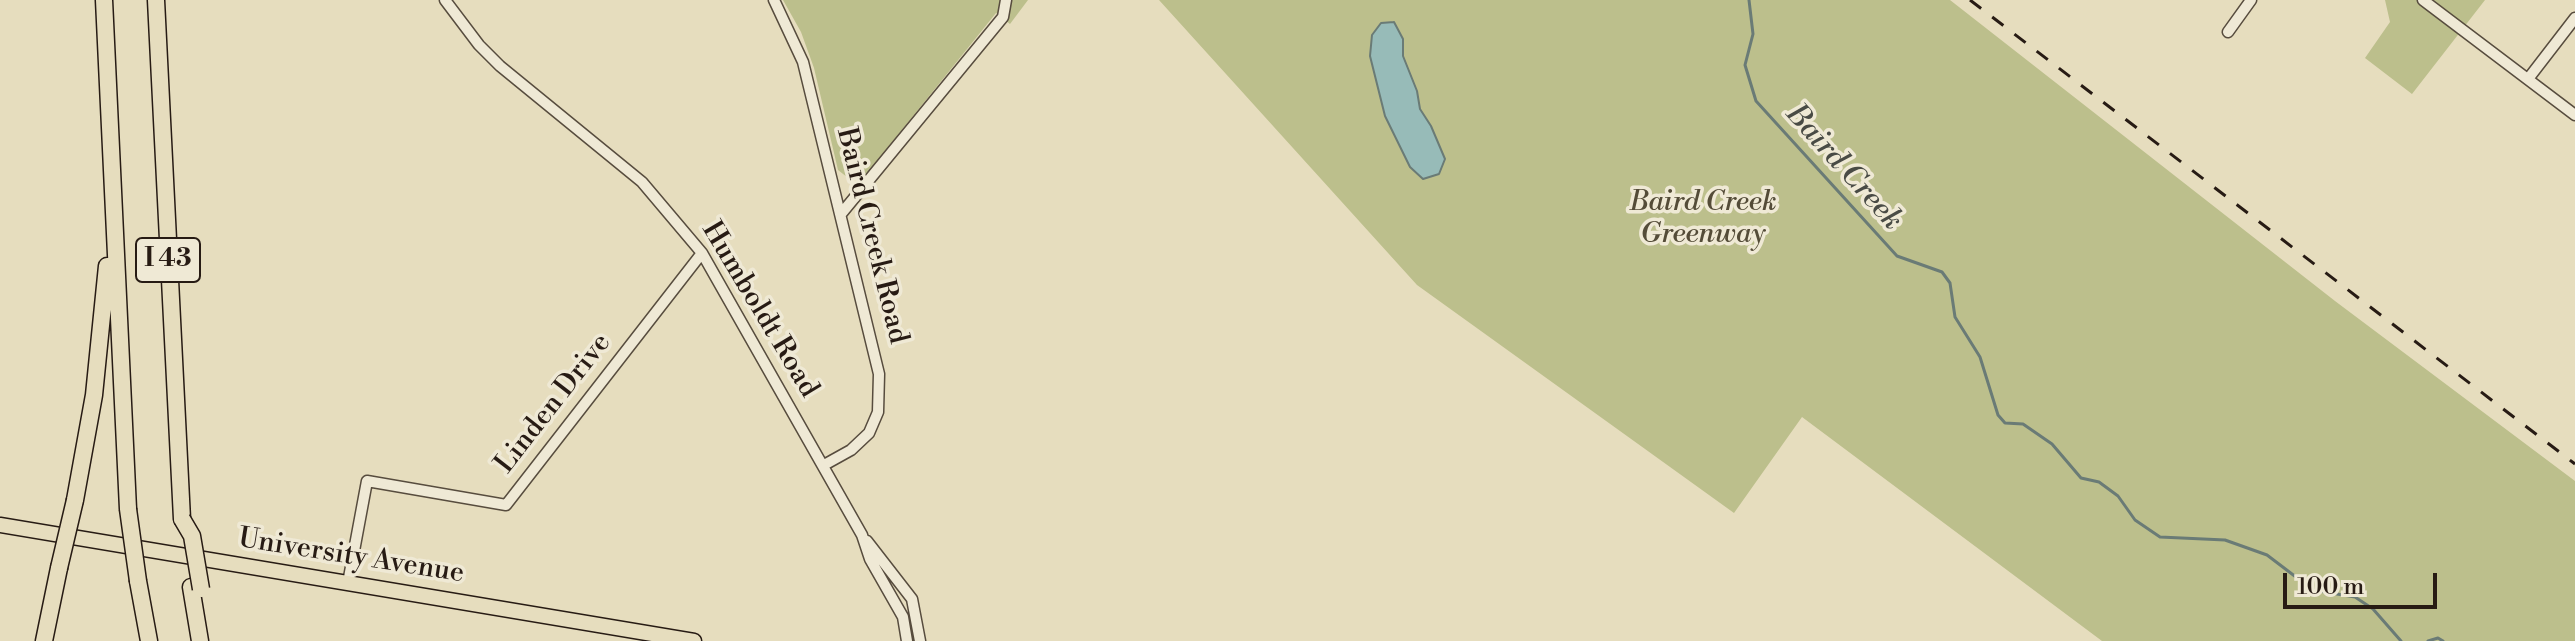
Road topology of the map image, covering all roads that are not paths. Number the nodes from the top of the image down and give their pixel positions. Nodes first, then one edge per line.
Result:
1 (104, 0) edge
2 (156, 0) edge
3 (445, 0) edge
4 (774, 0) edge
5 (1006, 0) edge
6 (2251, 0) edge
7 (2423, 0) edge
8 (2575, 18) edge
9 (2228, 32) dead end
10 (2528, 79) junction
11 (2575, 115) edge
12 (841, 214) junction
13 (114, 233) junction
14 (702, 253) junction
15 (824, 465) junction
16 (0, 525) edge
17 (863, 537) junction
18 (348, 583) junction
19 (196, 588) junction
20 (44, 641) edge
21 (149, 641) edge
22 (200, 641) edge
23 (211, 641) edge
24 (694, 641) edge
25 (907, 641) edge
26 (920, 641) edge

1 - 13 highway, I 43
2 - 19 highway, I 43
3 - 14 street, Humboldt Road
4 - 12 street, Baird Creek Road
5 - 12 street
6 - 9 street
7 - 10 street
8 - 10 street
10 - 11 street
12 - 15 street, Baird Creek Road
13 - 20 highway, bridge
13 - 21 highway, I 43, bridge
14 - 15 street, Humboldt Road
14 - 18 street, Linden Drive
15 - 17 street, Humboldt Road
16 - 18 main road, University Avenue
17 - 25 street, Humboldt Road
17 - 26 street, Humboldt Road
18 - 24 main road, University Avenue
19 - 22 highway, I 43
19 - 23 highway

